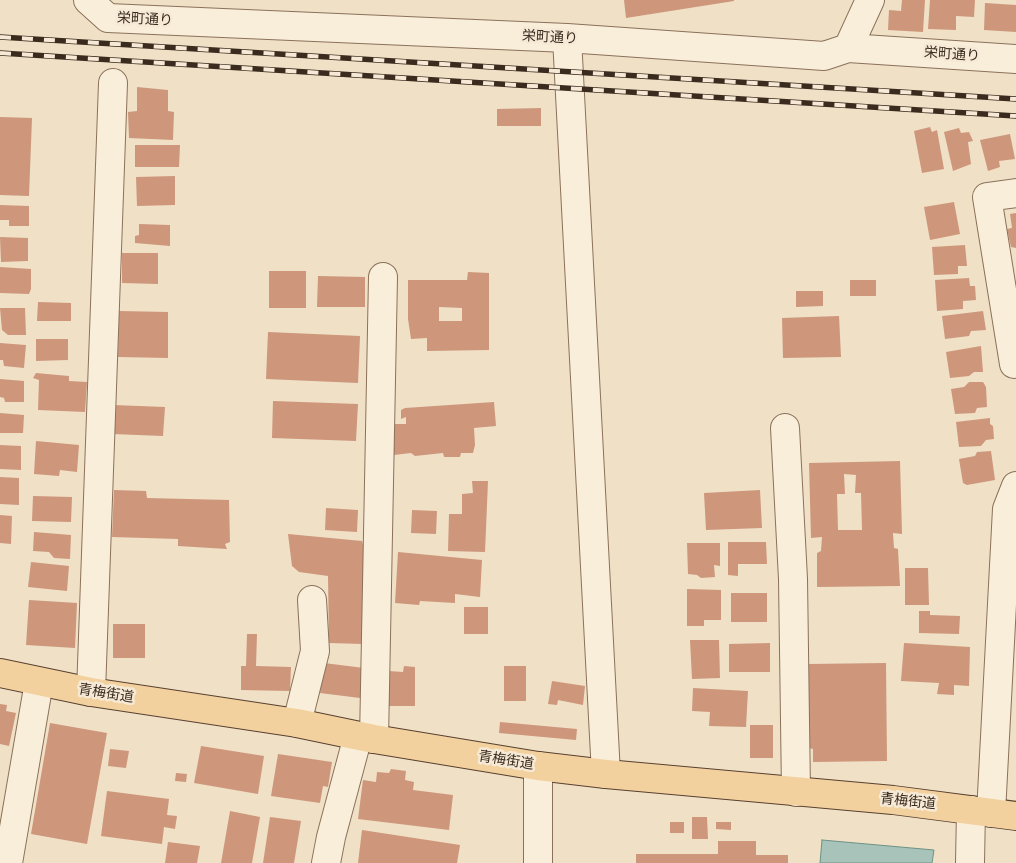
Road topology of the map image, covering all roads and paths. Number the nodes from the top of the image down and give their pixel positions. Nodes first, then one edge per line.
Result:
1 (88, 0) edge
2 (870, 0) edge
3 (567, 38) junction
4 (848, 48) junction
5 (1016, 59) edge
6 (113, 83) dead end
7 (1016, 193) edge
8 (383, 277) dead end
9 (1015, 371) edge
10 (785, 428) dead end
11 (1016, 486) edge
12 (312, 600) dead end
13 (0, 674) edge
14 (40, 682) junction
15 (91, 692) junction
16 (297, 723) junction
17 (366, 738) junction
18 (538, 766) junction
19 (606, 774) junction
20 (796, 792) junction
21 (993, 813) edge
22 (8, 863) edge
23 (326, 863) edge
24 (538, 863) edge
25 (970, 863) edge

1 - 3 street, 栄町通り
2 - 4 street
3 - 4 street, 栄町通り
3 - 19 street
4 - 5 street, 栄町通り
6 - 15 street
7 - 9 street
8 - 17 street
10 - 20 street
11 - 21 street
12 - 16 street
13 - 14 main road, 青梅街道
14 - 15 main road, 青梅街道
14 - 22 street
15 - 16 main road, 青梅街道
16 - 17 main road, 青梅街道
17 - 18 main road, 青梅街道
17 - 23 street
18 - 19 main road, 青梅街道
18 - 24 street
19 - 20 main road, 青梅街道
20 - 21 main road, 青梅街道
21 - 25 street

